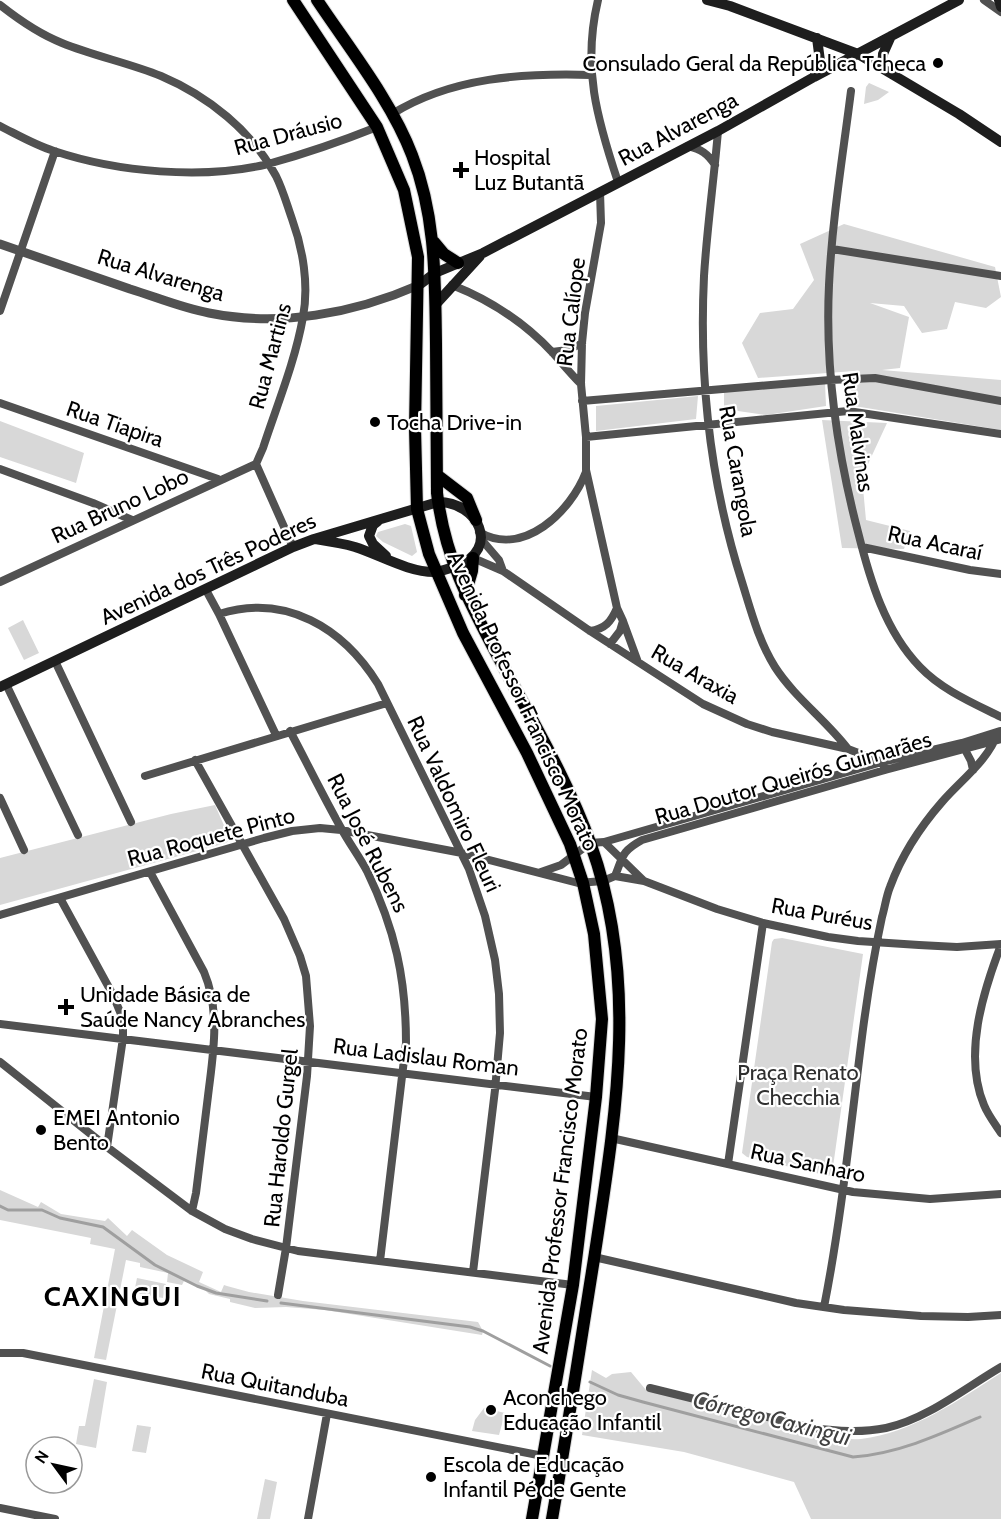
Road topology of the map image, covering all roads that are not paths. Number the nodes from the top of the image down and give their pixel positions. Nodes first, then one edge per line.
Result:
1 (293, 0) edge
2 (598, 0) edge
3 (707, 0) edge
4 (959, 0) edge
5 (984, 0) edge
6 (999, 0) edge
7 (323, 3) edge
8 (732, 3) edge
9 (0, 5) edge
10 (1001, 7) edge
11 (1001, 12) edge
12 (891, 36) junction
13 (817, 38) junction
14 (858, 54) junction
15 (882, 68) junction
16 (591, 75) junction
17 (814, 77) junction
18 (851, 91) dead end
19 (392, 114) junction
20 (0, 126) edge
21 (376, 127) junction
22 (718, 131) junction
23 (1001, 142) edge
24 (688, 146) junction
25 (55, 151) junction
26 (268, 164) junction
27 (715, 165) junction
28 (618, 182) junction
29 (600, 192) junction
30 (434, 242) junction
31 (0, 244) edge
32 (831, 249) junction
33 (20, 251) junction
34 (483, 253) junction
35 (458, 263) junction
36 (435, 273) junction
37 (1001, 276) edge
38 (418, 285) junction
39 (452, 285) junction
40 (436, 304) junction
41 (0, 311) edge
42 (303, 316) junction
43 (582, 343) junction
44 (552, 352) junction
45 (830, 380) junction
46 (581, 384) junction
47 (707, 390) junction
48 (582, 401) junction
49 (1001, 401) edge
50 (0, 403) edge
51 (834, 411) junction
52 (709, 425) junction
53 (1001, 434) edge
54 (586, 437) junction
55 (256, 464) junction
56 (0, 470) edge
57 (586, 470) junction
58 (437, 475) junction
59 (218, 479) junction
60 (576, 492) junction
61 (592, 500) junction
62 (438, 502) junction
63 (417, 509) junction
64 (132, 520) junction
65 (378, 521) junction
66 (479, 531) junction
67 (314, 539) junction
68 (862, 547) junction
69 (293, 548) junction
70 (472, 558) junction
71 (392, 560) junction
72 (454, 567) junction
73 (503, 571) junction
74 (436, 573) junction
75 (1001, 574) edge
76 (0, 582) edge
77 (206, 590) junction
78 (465, 595) junction
79 (617, 608) junction
80 (219, 614) junction
81 (622, 621) junction
82 (590, 631) junction
83 (610, 644) junction
84 (56, 661) junction
85 (638, 662) junction
86 (3, 685) edge
87 (387, 703) junction
88 (1001, 717) edge
89 (290, 731) junction
90 (276, 735) junction
91 (999, 736) edge
92 (963, 745) junction
93 (852, 750) junction
94 (195, 760) junction
95 (869, 766) junction
96 (883, 766) junction
97 (973, 770) junction
98 (145, 776) dead end
99 (0, 798) edge
100 (131, 822) dead end
101 (341, 830) junction
102 (78, 835) dead end
103 (604, 842) junction
104 (590, 843) junction
105 (244, 845) junction
106 (24, 850) dead end
107 (462, 853) junction
108 (574, 854) junction
109 (620, 859) junction
110 (150, 873) junction
111 (539, 873) junction
112 (615, 876) junction
113 (603, 881) junction
114 (644, 881) junction
115 (583, 883) junction
116 (60, 898) junction
117 (0, 915) edge
118 (763, 923) junction
119 (876, 943) junction
120 (1001, 944) edge
121 (998, 963) edge
122 (0, 1024) edge
123 (123, 1038) junction
124 (214, 1049) junction
125 (308, 1060) junction
126 (0, 1062) edge
127 (403, 1072) junction
128 (495, 1084) junction
129 (597, 1097) junction
130 (1001, 1133) edge
131 (611, 1138) junction
132 (107, 1148) junction
133 (728, 1164) junction
134 (843, 1190) junction
135 (1001, 1194) edge
136 (192, 1211) junction
137 (286, 1248) junction
138 (594, 1257) junction
139 (380, 1262) junction
140 (473, 1272) junction
141 (573, 1285) junction
142 (278, 1295) dead end
143 (824, 1308) junction
144 (1001, 1315) edge
145 (0, 1353) edge
146 (1001, 1367) edge
147 (650, 1388) dead end
148 (327, 1414) junction
149 (543, 1456) junction
150 (0, 1508) edge
151 (54, 1519) edge
152 (308, 1519) edge
153 (532, 1519) edge
154 (552, 1519) edge

1 - 21 highway, Avenida Professor Francisco Morato
2 - 16 street
3 - 8 main road
4 - 12 main road, Rua Alvarenga
5 - 11 street
6 - 10 main road
7 - 19 highway, Avenida Professor Francisco Morato
8 - 13 main road
9 - 26 street, Rua Martins
12 - 14 main road, Rua Alvarenga
12 - 15 main road
13 - 14 main road
13 - 17 main road
14 - 15 main road
14 - 17 main road, Rua Alvarenga
15 - 23 main road
16 - 19 street
16 - 28 street
17 - 22 main road, Rua Alvarenga
18 - 32 street, Rua Malvinas
19 - 30 highway, Avenida Professor Francisco Morato
20 - 25 street, Rua Dráusio
21 - 26 street, Rua Dráusio
21 - 38 highway, Avenida Professor Francisco Morato
22 - 24 main road, Rua Alvarenga
22 - 27 street, Rua Carangola
24 - 27 street
24 - 28 main road, Rua Alvarenga
25 - 26 street, Rua Dráusio
25 - 33 street
26 - 42 street, Rua Martins
27 - 47 street, Rua Carangola
28 - 29 main road, Rua Alvarenga
29 - 34 main road, Rua Alvarenga
29 - 43 street, Rua Calíope
30 - 35 highway
30 - 36 highway, Avenida Professor Francisco Morato
31 - 33 street, Rua Alvarenga
32 - 37 street
32 - 45 street, Rua Malvinas
33 - 41 street
33 - 42 street, Rua Alvarenga
34 - 35 main road, Rua Alvarenga
34 - 39 main road, Rua Alvarenga
35 - 36 main road, Rua Alvarenga
36 - 38 main road, Rua Alvarenga
36 - 40 highway, Avenida Professor Francisco Morato
38 - 42 street, Rua Alvarenga
38 - 63 highway, Avenida Professor Francisco Morato
39 - 40 main road, Rua Alvarenga
39 - 44 street
40 - 58 highway, Avenida Professor Francisco Morato
42 - 55 street, Rua Martins
43 - 44 street
43 - 46 street, Rua Calíope
44 - 46 street
45 - 47 street
45 - 49 street
45 - 51 street, Rua Malvinas
46 - 48 street, Rua Calíope
47 - 48 street
47 - 52 street, Rua Carangola
48 - 54 street, Rua Calíope
50 - 59 street, Rua Tiapira
51 - 52 street
51 - 53 street
51 - 68 street, Rua Malvinas
52 - 54 street
52 - 93 street, Rua Carangola
54 - 57 street, Rua Calíope
55 - 59 street, Rua Bruno Lobo
55 - 69 street
56 - 64 street
57 - 60 street
57 - 61 street
58 - 62 highway, Avenida Professor Francisco Morato
58 - 66 highway
59 - 64 street, Rua Bruno Lobo
60 - 61 street
60 - 66 street
61 - 79 street
62 - 63 main road, Avenida dos Três Poderes
62 - 66 main road
62 - 72 highway, Avenida Professor Francisco Morato
63 - 65 main road, Avenida dos Três Poderes
63 - 74 highway, Avenida Professor Francisco Morato
64 - 76 street, Rua Bruno Lobo
65 - 67 main road, Avenida dos Três Poderes
65 - 71 main road
66 - 70 main road
66 - 73 street, Rua Araxia
67 - 69 main road, Avenida dos Três Poderes
67 - 71 main road
68 - 75 street, Rua Acaraí
68 - 88 street, Rua Malvinas
69 - 77 main road, Avenida dos Três Poderes
70 - 72 main road
70 - 73 street, Rua Araxia
70 - 78 highway
71 - 74 main road
72 - 74 main road
72 - 78 highway, Avenida Professor Francisco Morato
73 - 82 street, Rua Araxia
74 - 108 highway, Avenida Professor Francisco Morato
77 - 80 street
77 - 84 main road, Avenida dos Três Poderes
78 - 104 highway, Avenida Professor Francisco Morato
79 - 81 street
79 - 82 street
80 - 87 street, Rua Valdomiro Fleuri
80 - 90 street
81 - 83 street
81 - 85 street
82 - 83 street, Rua Araxia
83 - 85 street, Rua Araxia
84 - 86 main road, Avenida dos Três Poderes
84 - 100 street
85 - 93 street, Rua Araxia
86 - 102 street
87 - 89 street
87 - 107 street, Rua Valdomiro Fleuri
89 - 90 street
89 - 101 street, Rua José Rubens
90 - 94 street
91 - 92 street, Rua Doutor Queirós Guimarães
91 - 97 street
92 - 96 street, Rua Doutor Queirós Guimarães
92 - 97 street
93 - 95 street, Rua Carangola
93 - 96 street, Rua Araxia
94 - 98 street
94 - 105 street, Rua Haroldo Gurgel
95 - 96 street, Rua Doutor Queirós Guimarães
95 - 103 street, Rua Doutor Queirós Guimarães
96 - 109 street, Rua Doutor Queirós Guimarães
97 - 119 street
99 - 106 street
101 - 105 street, Rua Roquete Pinto
101 - 107 street, Rua Roquete Pinto
101 - 127 street, Rua José Rubens
103 - 104 street
103 - 109 street, Rua Puréus
104 - 108 street
104 - 113 highway, Avenida Professor Francisco Morato
105 - 110 street, Rua Roquete Pinto
105 - 125 street, Rua Haroldo Gurgel
107 - 111 street, Rua Roquete Pinto
107 - 128 street, Rua Valdomiro Fleuri
108 - 111 street
108 - 115 highway, Avenida Professor Francisco Morato
109 - 112 street
109 - 114 street, Rua Puréus
110 - 116 street, Rua Roquete Pinto
110 - 124 street
111 - 115 street, Rua Roquete Pinto
112 - 113 street
112 - 114 street, Rua Puréus
113 - 115 street, Rua Roquete Pinto
113 - 131 highway, Avenida Professor Francisco Morato
114 - 118 street, Rua Puréus
115 - 129 highway, Avenida Professor Francisco Morato
116 - 117 street, Rua Roquete Pinto
116 - 123 street
118 - 119 street, Rua Puréus
118 - 133 street
119 - 120 street, Rua Puréus
119 - 134 street
120 - 121 street
121 - 130 street
122 - 123 street, Rua Ladislau Roman
123 - 124 street, Rua Ladislau Roman
123 - 132 street
124 - 125 street, Rua Ladislau Roman
124 - 136 street
125 - 127 street, Rua Ladislau Roman
125 - 137 street, Rua Haroldo Gurgel
126 - 132 street
127 - 128 street, Rua Ladislau Roman
127 - 139 street, Rua José Rubens
128 - 129 street, Rua Ladislau Roman
128 - 140 street, Rua Valdomiro Fleuri
129 - 141 highway, Avenida Professor Francisco Morato
131 - 133 street, Rua Sanharo
131 - 138 highway, Avenida Professor Francisco Morato
132 - 136 street
133 - 134 street, Rua Sanharo
134 - 135 street, Rua Sanharo
134 - 143 street
136 - 137 street
137 - 139 street
137 - 142 street, Rua Haroldo Gurgel
138 - 143 street
138 - 154 highway, Avenida Professor Francisco Morato
139 - 140 street
140 - 141 street
141 - 149 highway, Avenida Professor Francisco Morato
143 - 144 street
145 - 148 street, Rua Quitanduba
146 - 147 street
148 - 149 street, Rua Quitanduba
148 - 152 street
149 - 153 highway, Avenida Professor Francisco Morato
150 - 151 street

